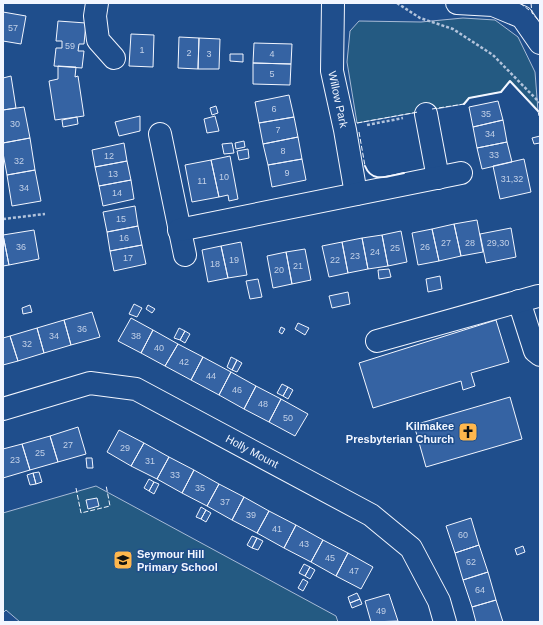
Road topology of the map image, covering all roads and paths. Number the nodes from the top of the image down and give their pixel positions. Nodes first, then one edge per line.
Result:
1 (98, 3) edge
2 (333, 3) edge
3 (397, 3) edge
4 (457, 3) edge
5 (540, 43) edge
6 (114, 58) dead end
7 (540, 103) edge
8 (426, 114) joint
9 (344, 130) junction
10 (160, 134) dead end
11 (461, 173) dead end
12 (438, 178) junction
13 (356, 194) junction
14 (45, 214) dead end
15 (3, 219) edge
16 (179, 230) junction
17 (184, 255) dead end
18 (540, 296) edge
19 (519, 301) junction
20 (377, 340) dead end
21 (540, 355) edge
22 (3, 409) edge
23 (445, 622) edge

1 - 6 street
2 - 9 street, Willow Park
3 - 7 path
4 - 5 street
8 - 9 path
8 - 12 street
9 - 13 street, Willow Park
10 - 16 street
11 - 12 street
12 - 13 street
13 - 16 street
14 - 15 path
16 - 17 street
18 - 19 street
19 - 20 street
19 - 21 street
22 - 23 street, Holly Mount

